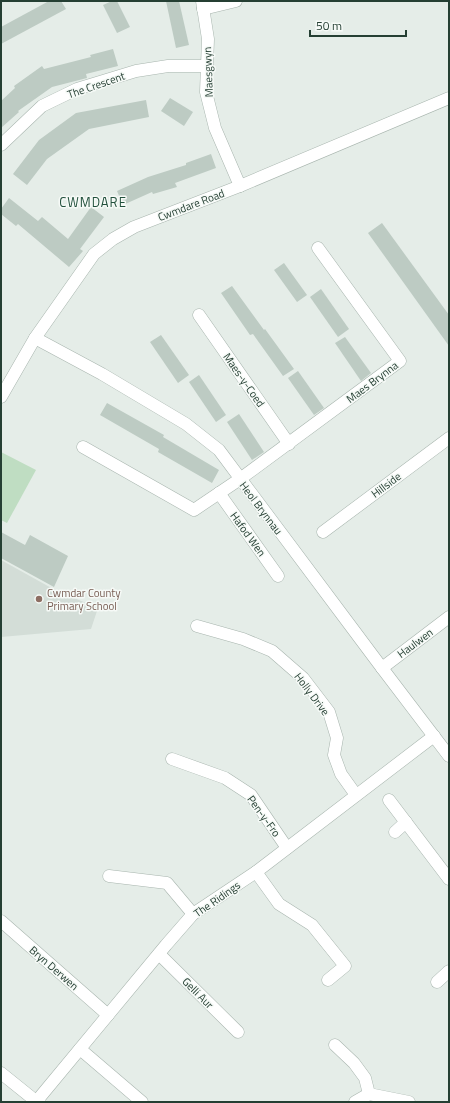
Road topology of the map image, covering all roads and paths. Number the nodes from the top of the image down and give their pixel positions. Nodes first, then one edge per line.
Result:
1 (236, 1) edge
2 (203, 5) edge
3 (207, 66) junction
4 (449, 98) edge
5 (1, 145) edge
6 (240, 186) junction
7 (318, 248) dead end
8 (199, 315) dead end
9 (35, 338) junction
10 (1, 397) edge
11 (449, 438) edge
12 (289, 444) junction
13 (83, 447) dead end
14 (240, 480) junction
15 (219, 493) junction
16 (324, 532) dead end
17 (278, 576) dead end
18 (449, 617) edge
19 (197, 626) dead end
20 (382, 668) junction
21 (434, 736) junction
22 (449, 756) edge
23 (172, 759) dead end
24 (356, 796) junction
25 (389, 800) dead end
26 (406, 822) junction
27 (395, 832) dead end
28 (287, 848) junction
29 (256, 872) junction
30 (109, 876) dead end
31 (449, 879) edge
32 (193, 914) junction
33 (1, 921) edge
34 (159, 954) junction
35 (449, 971) edge
36 (328, 980) dead end
37 (437, 982) dead end
38 (108, 1015) junction
39 (238, 1032) dead end
40 (335, 1045) dead end
41 (80, 1049) junction
42 (1, 1073) edge
43 (370, 1094) junction
44 (38, 1102) edge
45 (142, 1102) edge
46 (355, 1102) edge
47 (410, 1102) edge

1 - 2 street
2 - 3 street, Maesgwyn
3 - 5 street, The Crescent
3 - 6 street, Maesgwyn
4 - 6 street, Cwmdare Road
6 - 9 street, Cwmdare Road
7 - 12 street, Maes Brynna
8 - 12 street, Maes-y-Coed
9 - 10 street, Cwmdare Road
9 - 14 street, Heol Brynnau
11 - 16 street, Hillside
12 - 14 street
13 - 15 street
14 - 15 street
14 - 20 street, Heol Brynnau
15 - 17 street, Hafod Wen
18 - 20 street, Haulwen
19 - 24 street, Holly Drive
20 - 21 street, Heol Brynnau
21 - 22 street, Heol Brynnau
21 - 24 street, The Ridings
23 - 28 street, Pen-y-Fro
24 - 28 street, The Ridings
25 - 26 street
26 - 27 street
26 - 31 street
28 - 29 street, The Ridings
29 - 32 street, The Ridings
29 - 36 street
30 - 32 street
32 - 34 street, The Ridings
33 - 38 street, Bryn Derwen
34 - 38 street, The Ridings
34 - 39 street, Gelli Aur
35 - 37 street
38 - 41 street, The Ridings
40 - 43 street
41 - 44 street, The Ridings
41 - 45 street
42 - 44 street
43 - 46 street
43 - 47 street

